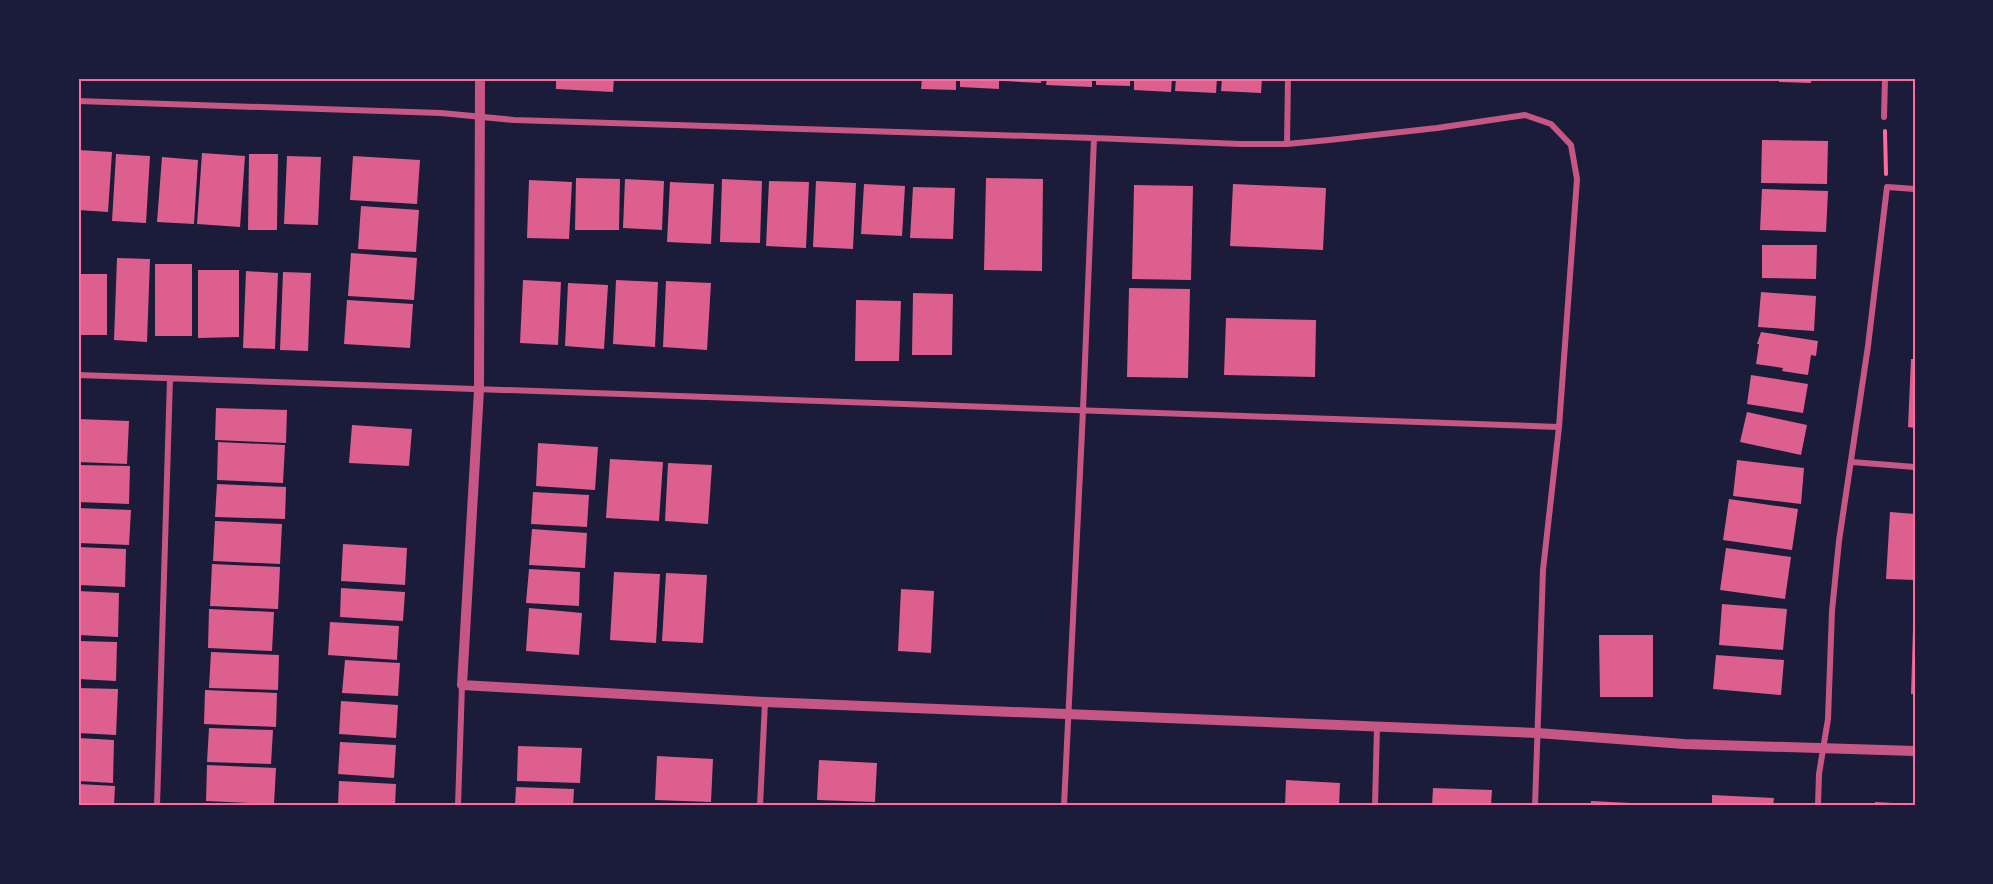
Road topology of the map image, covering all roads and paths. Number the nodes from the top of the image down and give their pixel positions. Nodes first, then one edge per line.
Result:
1 (480, 78) edge
2 (1288, 78) edge
3 (1885, 78) edge
4 (78, 101) edge
5 (479, 117) junction
6 (1884, 117) joint
7 (1094, 138) junction
8 (1287, 144) junction
9 (1887, 187) junction
10 (1915, 189) edge
11 (78, 375) edge
12 (170, 379) junction
13 (479, 390) junction
14 (1083, 410) junction
15 (1559, 427) junction
16 (1852, 462) junction
17 (1915, 467) edge
18 (462, 686) junction
19 (765, 702) junction
20 (1068, 713) junction
21 (1377, 727) junction
22 (1537, 734) junction
23 (1824, 748) junction
24 (1915, 751) edge
25 (157, 806) edge
26 (458, 806) edge
27 (760, 806) edge
28 (1064, 806) edge
29 (1375, 806) edge
30 (1535, 806) edge
31 (1818, 806) edge

1 - 5 street
2 - 8 street
3 - 6 street
4 - 5 street
5 - 7 street
5 - 13 street
6 - 9 path
7 - 8 street
7 - 14 street
8 - 15 street
9 - 10 street
9 - 16 street
11 - 12 street
12 - 13 street
12 - 25 street
13 - 14 street
13 - 18 street
14 - 15 street
14 - 20 street
15 - 22 street
16 - 17 street
16 - 23 street
18 - 19 street
18 - 26 street
19 - 20 street
19 - 27 street
20 - 21 street
20 - 28 street
21 - 22 street
21 - 29 street
22 - 23 street
22 - 30 street
23 - 24 street
23 - 31 street

